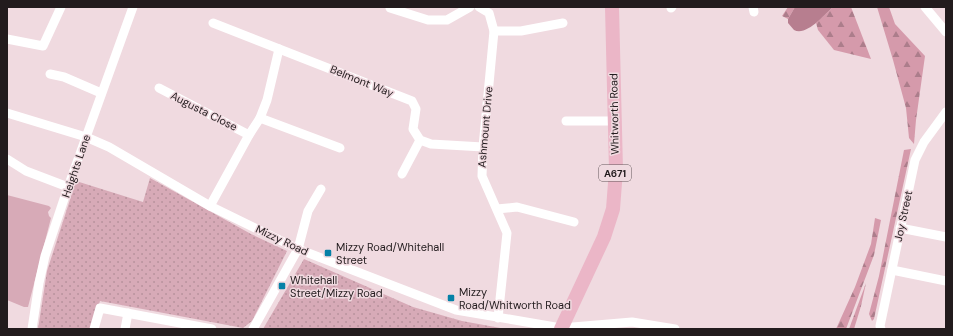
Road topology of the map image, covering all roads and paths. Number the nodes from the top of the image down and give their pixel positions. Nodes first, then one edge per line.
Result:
1 (61, 7) edge
2 (133, 7) edge
3 (470, 7) edge
4 (480, 7) edge
5 (612, 7) edge
6 (924, 7) edge
7 (390, 8) edge
8 (213, 23) dead end
9 (563, 23) dead end
10 (494, 31) junction
11 (946, 32) edge
12 (7, 38) edge
13 (279, 49) junction
14 (50, 74) dead end
15 (159, 88) dead end
16 (101, 93) junction
17 (946, 112) edge
18 (7, 113) edge
19 (260, 118) junction
20 (566, 121) dead end
21 (615, 121) junction
22 (250, 135) junction
23 (86, 137) junction
24 (420, 140) junction
25 (483, 147) junction
26 (340, 148) dead end
27 (7, 159) edge
28 (402, 174) dead end
29 (68, 187) junction
30 (322, 188) dead end
31 (210, 206) junction
32 (497, 209) junction
33 (574, 222) dead end
34 (900, 228) junction
35 (946, 237) edge
36 (298, 249) junction
37 (892, 270) junction
38 (946, 280) edge
39 (128, 313) junction
40 (498, 318) junction
41 (183, 326) edge
42 (32, 329) edge
43 (94, 329) edge
44 (125, 329) edge
45 (212, 329) edge
46 (254, 329) edge
47 (561, 329) edge
48 (675, 329) edge
49 (881, 329) edge

1 - 12 street
2 - 16 street, Heights Lane
3 - 7 street
4 - 10 street, Ashmount Drive
5 - 21 main road, Whitworth Road / A671
6 - 11 street
8 - 13 street, Belmont Way
9 - 10 street
10 - 25 street, Ashmount Drive
13 - 19 street, Augusta Close
13 - 24 street, Belmont Way
14 - 16 street
15 - 22 street, Augusta Close
16 - 23 street, Heights Lane
17 - 34 street, Joy Street
18 - 23 street, Mizzy Road
19 - 22 street, Augusta Close
19 - 26 street
20 - 21 street
21 - 47 main road, Whitworth Road / A671
22 - 31 street, Augusta Close
23 - 29 street, Heights Lane
23 - 31 street, Mizzy Road
24 - 25 street
24 - 28 street
25 - 32 street, Ashmount Drive
27 - 29 street
29 - 42 street, Heights Lane
30 - 36 street
31 - 36 street, Mizzy Road
32 - 33 street
32 - 40 street, Ashmount Drive
34 - 35 street
34 - 37 street, Joy Street
36 - 40 street, Mizzy Road
36 - 46 street
37 - 38 street
37 - 49 street, Joy Street
39 - 41 street
39 - 43 street
39 - 44 street
40 - 47 street, Mizzy Road
41 - 45 street
47 - 48 street, Mizzy Road

